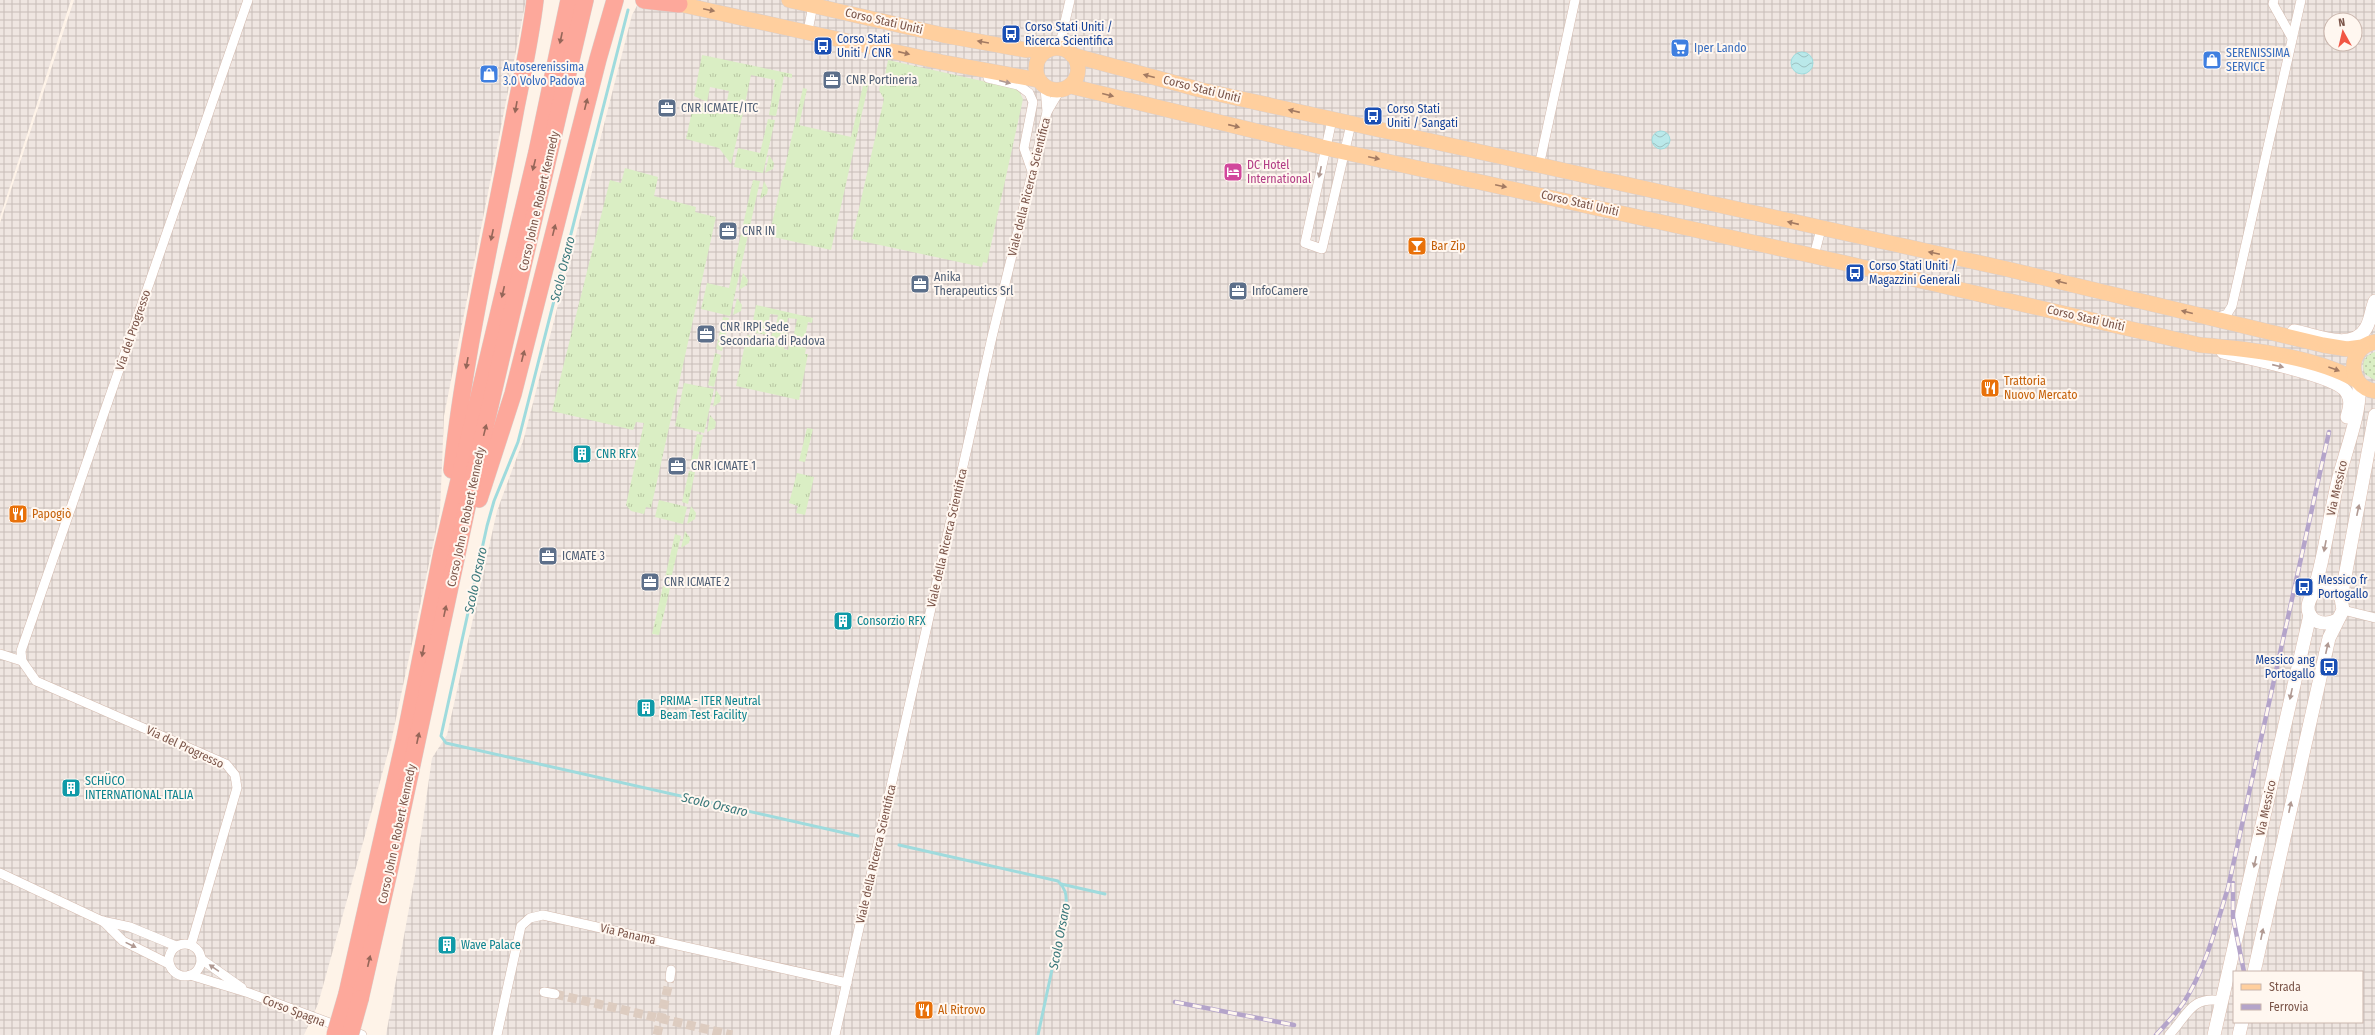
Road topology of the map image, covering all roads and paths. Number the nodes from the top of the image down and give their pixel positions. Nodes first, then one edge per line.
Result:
1 (248, 0) edge
2 (535, 0) edge
3 (570, 0) edge
4 (585, 0) edge
5 (630, 0) edge
6 (644, 0) edge
7 (789, 0) edge
8 (1070, 0) edge
9 (1575, 0) edge
10 (2274, 0) edge
11 (2300, 0) edge
12 (675, 2) edge
13 (613, 4) edge
14 (813, 5) junction
15 (808, 31) junction
16 (2292, 38) junction
17 (1061, 50) junction
18 (941, 62) junction
19 (1042, 84) junction
20 (1065, 88) junction
21 (1047, 112) junction
22 (1332, 120) junction
23 (1351, 124) junction
24 (1326, 148) junction
25 (1345, 152) junction
26 (1539, 166) junction
27 (1033, 174) junction
28 (1820, 229) junction
29 (1814, 256) junction
30 (2375, 301) edge
31 (2232, 306) junction
32 (2213, 319) junction
33 (2375, 325) edge
34 (2246, 326) junction
35 (2200, 345) junction
36 (2367, 345) edge
37 (2357, 381) junction
38 (2375, 391) edge
39 (2375, 415) edge
40 (2375, 445) edge
41 (2339, 477) junction
42 (2363, 477) junction
43 (442, 552) junction
44 (449, 593) junction
45 (2313, 594) junction
46 (2340, 610) junction
47 (2310, 615) junction
48 (2375, 618) edge
49 (0, 654) edge
50 (22, 661) junction
51 (0, 873) edge
52 (102, 920) junction
53 (190, 945) junction
54 (176, 946) junction
55 (201, 959) junction
56 (169, 964) junction
57 (2254, 971) edge
58 (190, 975) junction
59 (847, 983) junction
60 (544, 992) dead end
61 (249, 993) junction
62 (555, 994) tunnel mouth
63 (353, 997) junction
64 (2223, 1001) junction
65 (2242, 1023) edge
66 (335, 1035) edge
67 (350, 1035) edge
68 (362, 1035) edge
69 (496, 1035) edge
70 (835, 1035) edge
71 (2169, 1035) edge
72 (2214, 1035) edge
73 (2239, 1035) edge

1 - 50 street, Via del Progresso
2 -> 43 highway
3 -> 43 highway, Corso John e Robert Kennedy
44 -> 4 highway, Corso John e Robert Kennedy
5 - 13 highway
6 - 12 highway
7 - 14 main road, Corso Stati Uniti
8 - 17 street
9 - 26 street
10 - 16 street
11 - 16 street
12 -> 15 main road
44 -> 13 highway
14 - 15 street
17 -> 14 main road, Corso Stati Uniti
15 -> 18 main road
16 - 31 street
17 - 19 main road
17 - 20 main road
22 -> 17 main road, Corso Stati Uniti
18 - 19 main road
18 -> 27 street
19 - 20 main road
19 - 21 street, Viale della Ricerca Scientifica
20 - 21 street, Viale della Ricerca Scientifica
20 -> 24 main road, Corso Stati Uniti
21 - 27 street, Viale della Ricerca Scientifica
22 - 23 main road, Corso Stati Uniti
22 - 24 street
23 - 25 street
23 - 26 main road, Corso Stati Uniti
24 - 25 main road, Corso Stati Uniti
24 -> 25 street
25 -> 29 main road, Corso Stati Uniti
28 -> 26 main road, Corso Stati Uniti
27 - 59 street, Viale della Ricerca Scientifica
28 - 29 street
32 -> 28 main road, Corso Stati Uniti
29 - 35 main road, Corso Stati Uniti
30 - 34 street
31 - 32 street
31 - 34 street
32 - 34 main road, Corso Stati Uniti
33 - 36 street
34 - 36 main road, Corso Stati Uniti
35 -> 37 main road, Corso Stati Uniti
35 -> 41 street
36 - 37 main road
37 - 38 main road, Corso Stati Uniti
37 - 41 street, Via Messico
39 - 42 street, Via Messico
40 - 42 street
41 -> 45 street, Via Messico
46 -> 42 street, Via Messico
43 -> 63 highway, Corso John e Robert Kennedy
63 -> 44 highway, Corso John e Robert Kennedy
45 - 46 street
45 - 47 street, Via Messico
46 - 47 street
46 - 48 street
57 -> 46 street, Via Messico
47 -> 64 street, Via Messico
49 - 50 street
50 - 53 street, Via del Progresso
51 - 52 street, Corso Spagna
52 - 54 street, Corso Spagna
52 -> 56 street, Corso Spagna
53 - 54 street, Corso Spagna
53 - 55 street, Corso Spagna
54 - 56 street
55 - 58 street
61 -> 55 street, Corso Spagna
56 - 58 street, Corso Spagna
58 - 61 street, Corso Spagna
59 - 69 street, Via Panama
59 - 70 street, Viale della Ricerca Scientifica
60 - 62 street
61 - 68 street, Corso Spagna
63 - 66 highway, Corso John e Robert Kennedy, bridge
63 - 67 highway, Corso John e Robert Kennedy, bridge
64 - 71 street
64 - 72 street, Via Messico
65 - 73 street

